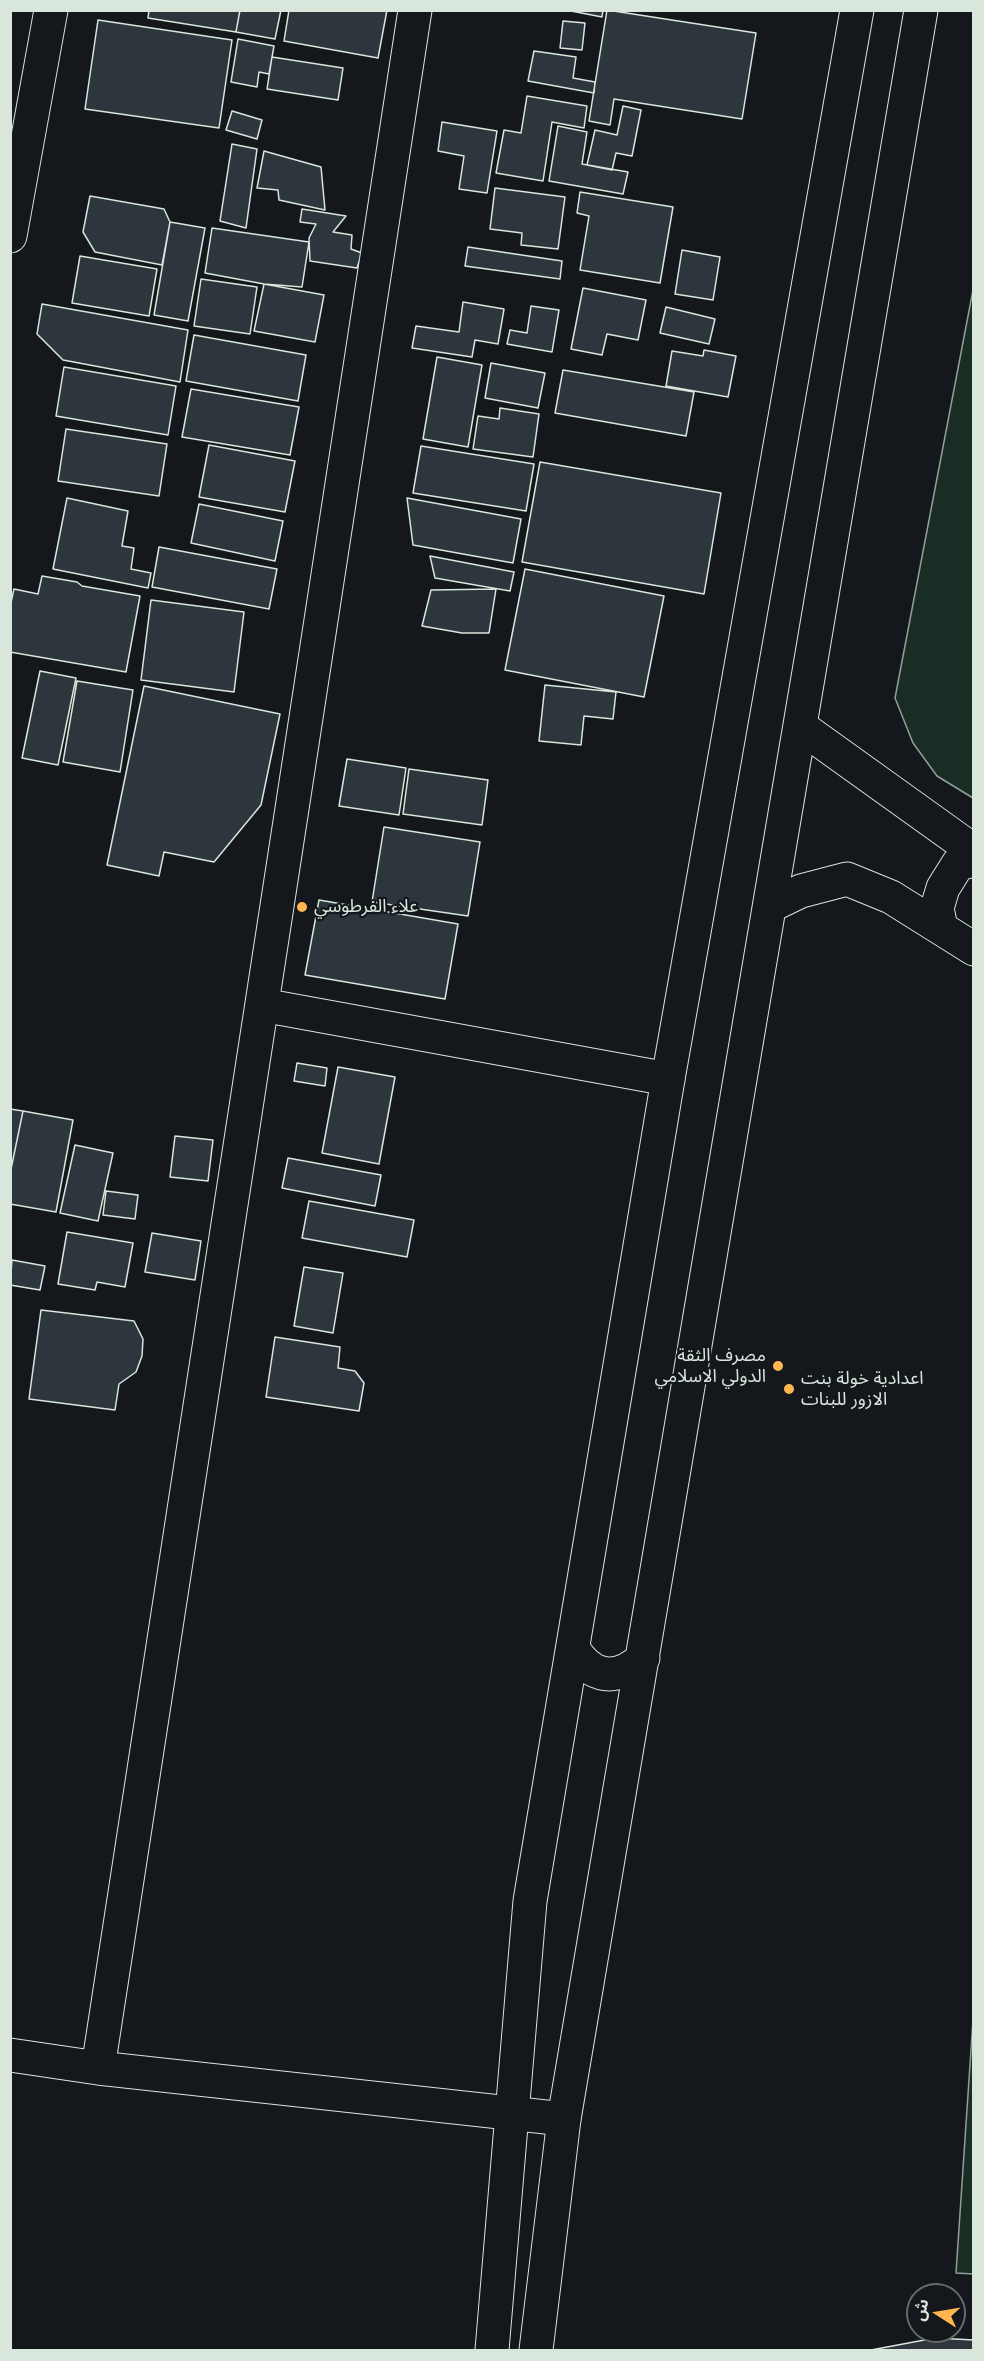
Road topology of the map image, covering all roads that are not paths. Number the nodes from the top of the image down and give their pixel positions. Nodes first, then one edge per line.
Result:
1 (51, 10) edge
2 (415, 10) edge
3 (857, 10) edge
4 (921, 10) edge
5 (10, 236) edge
6 (801, 726) junction
7 (974, 851) edge
8 (974, 860) edge
9 (770, 906) junction
10 (941, 928) junction
11 (974, 949) edge
12 (262, 1005) junction
13 (668, 1079) junction
14 (573, 1647) junction
15 (643, 1659) junction
16 (10, 2055) edge
17 (98, 2068) junction
18 (513, 2112) junction
19 (564, 2119) junction
20 (492, 2350) edge
21 (536, 2350) edge

1 - 5 street
2 - 12 street
3 - 13 street
4 - 6 street
6 - 7 street
6 - 9 street
8 - 10 street
9 - 10 street
9 - 15 street
10 - 11 street
12 - 13 street
12 - 17 street
13 - 14 street
14 - 15 street
14 - 18 street
15 - 19 street
16 - 17 street
17 - 18 street
18 - 19 street
18 - 20 street
19 - 21 street

